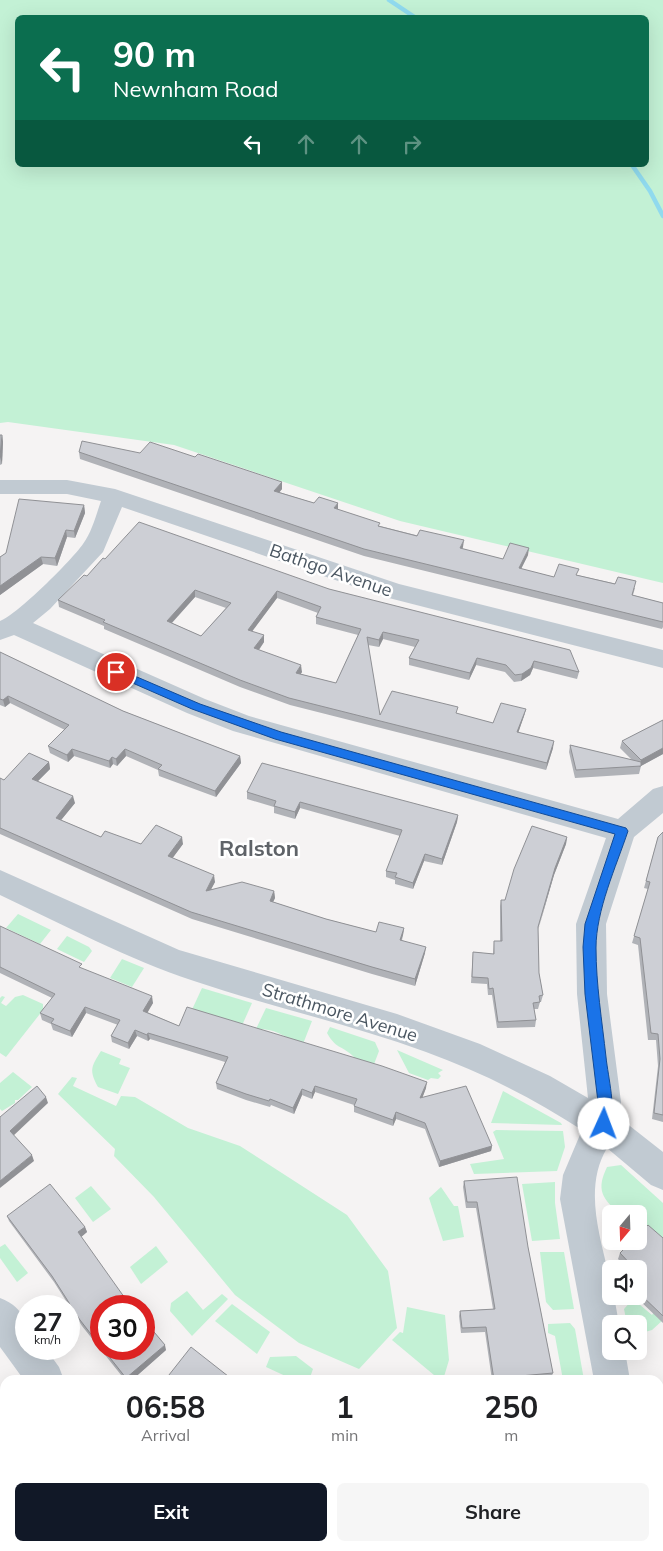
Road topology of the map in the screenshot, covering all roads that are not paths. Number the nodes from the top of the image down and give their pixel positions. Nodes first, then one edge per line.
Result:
1 (0, 487) edge
2 (115, 496) junction
3 (7, 628) edge
4 (663, 658) edge
5 (663, 798) edge
6 (622, 831) junction
7 (0, 882) edge
8 (604, 1124) junction
9 (663, 1174) edge
10 (0, 1316) edge
11 (42, 1375) edge
12 (611, 1375) edge

1 - 2 street, Bathgo Avenue
2 - 3 street
2 - 4 street, Bathgo Avenue
3 - 6 street
5 - 6 street
6 - 8 street
7 - 8 street, Strathmore Avenue
8 - 9 street, Strathmore Avenue
8 - 12 street
10 - 11 street

